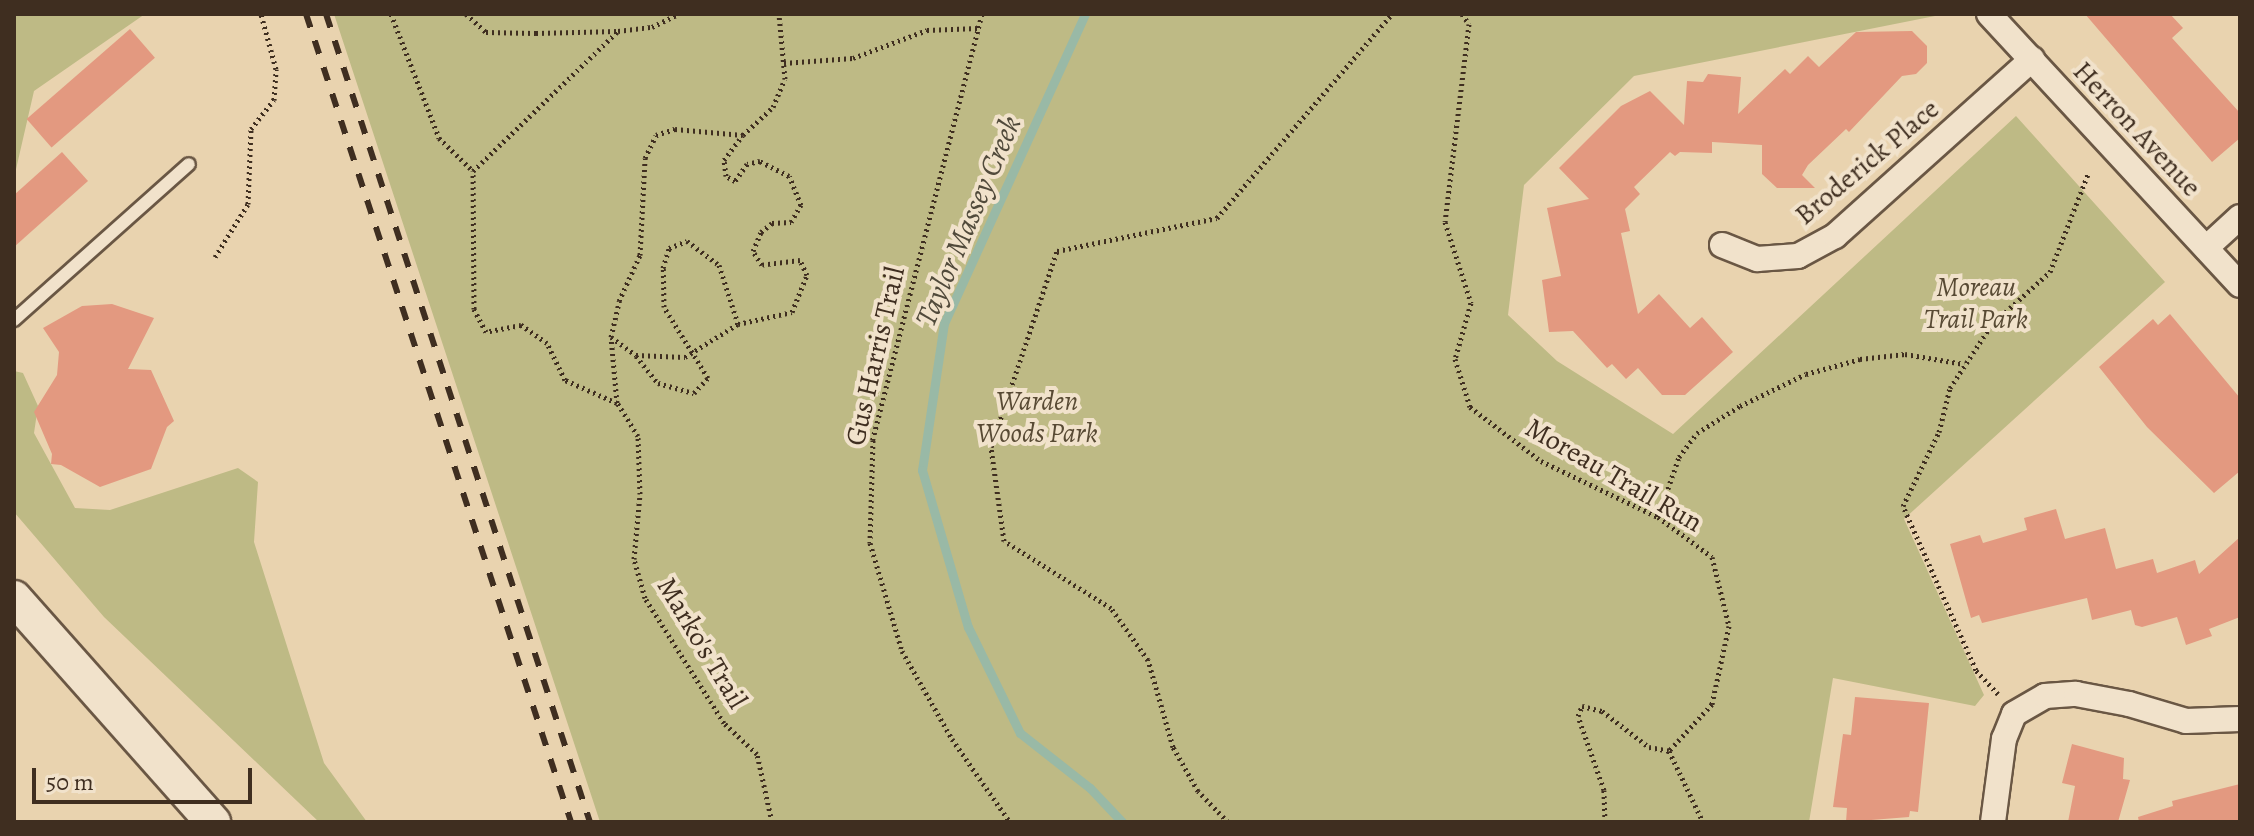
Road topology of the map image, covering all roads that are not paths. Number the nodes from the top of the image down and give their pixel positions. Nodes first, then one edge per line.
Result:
1 (1989, 14) edge
2 (2032, 59) junction
3 (189, 164) dead end
4 (2240, 217) edge
5 (1722, 245) dead end
6 (2206, 248) junction
7 (2240, 285) edge
8 (14, 320) edge
9 (14, 598) edge
10 (2240, 719) edge
11 (213, 822) edge
12 (1993, 822) edge

1 - 2 street, Herron Avenue
2 - 5 street, Broderick Place
2 - 6 street, Herron Avenue
3 - 8 lane
4 - 6 street
6 - 7 street, Herron Avenue
9 - 11 main road
10 - 12 street

